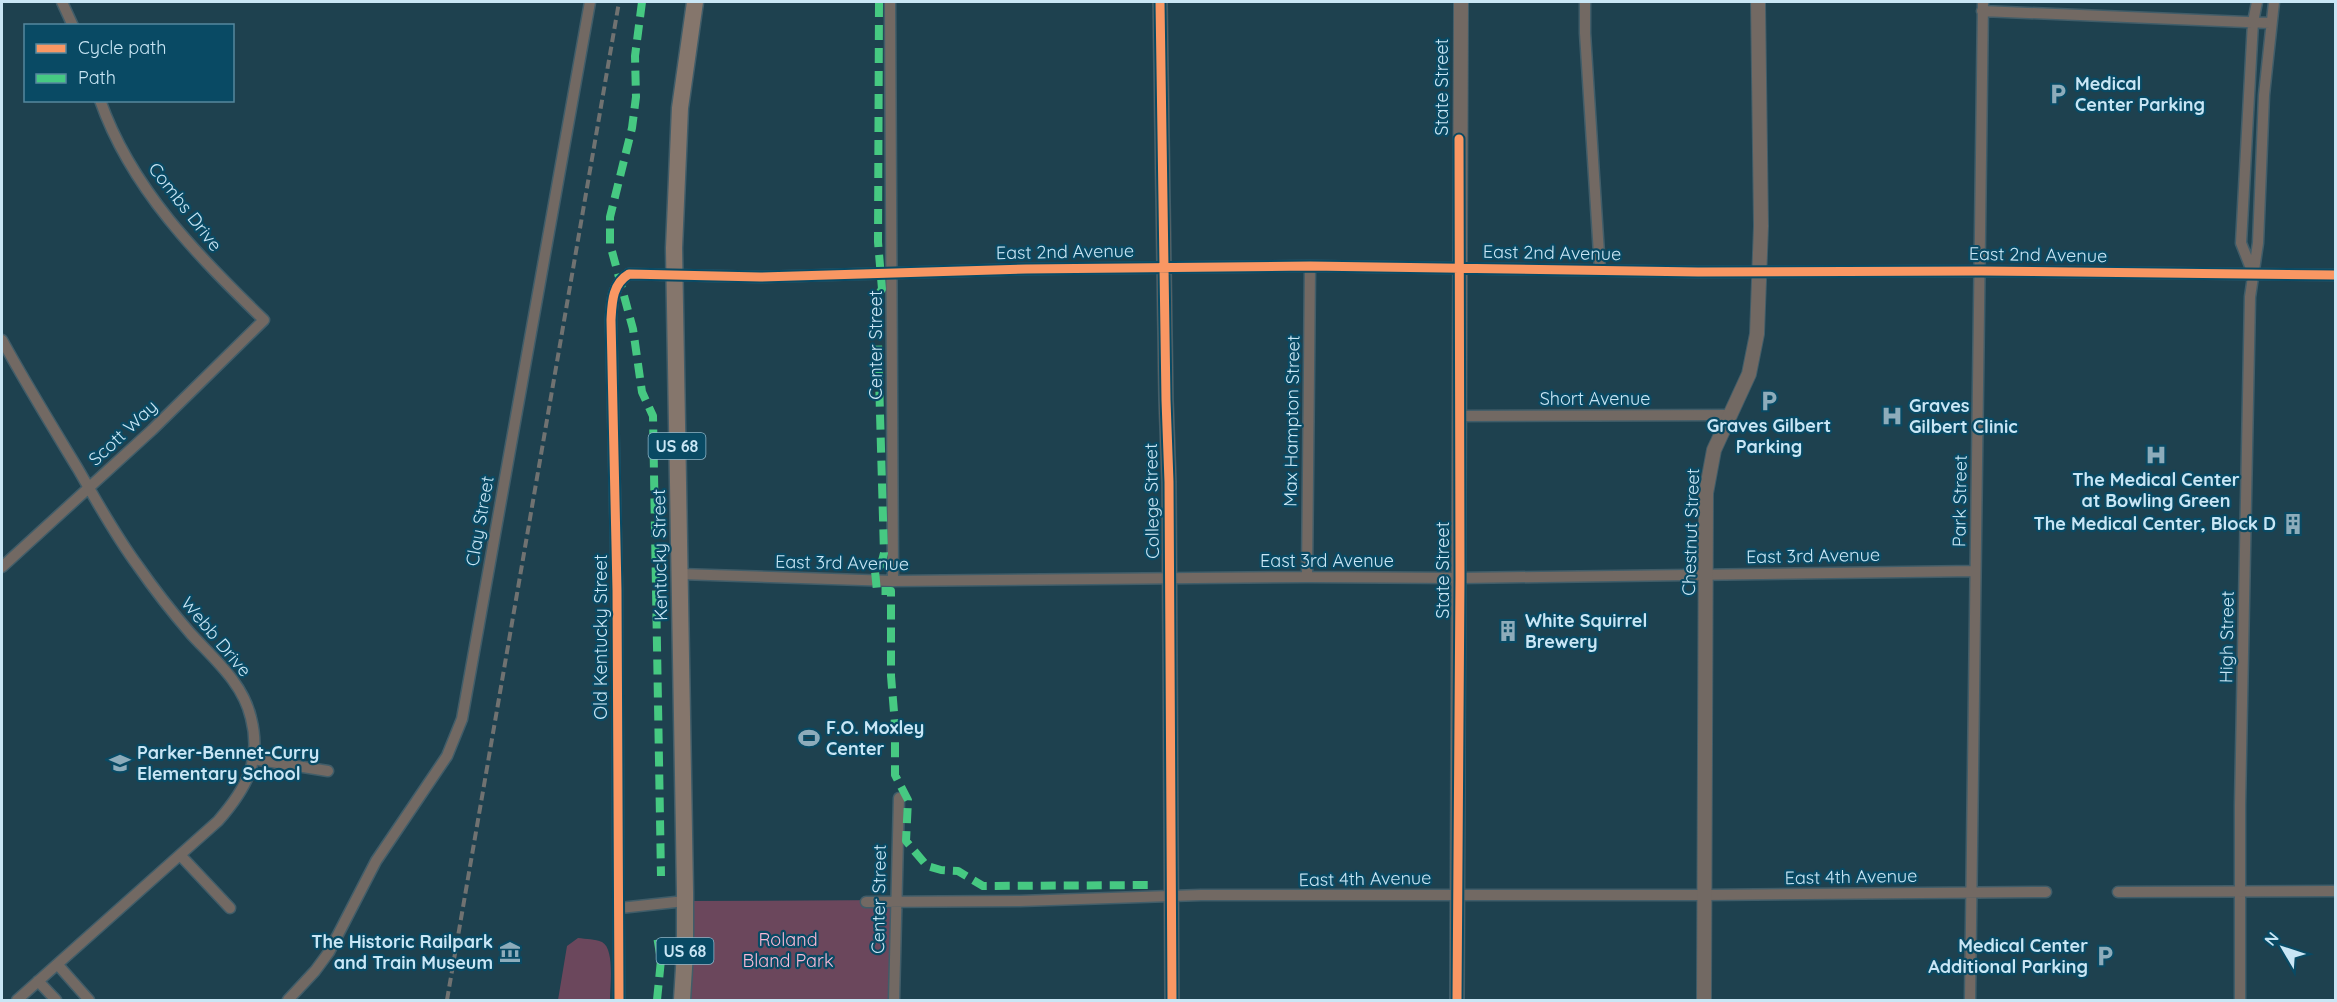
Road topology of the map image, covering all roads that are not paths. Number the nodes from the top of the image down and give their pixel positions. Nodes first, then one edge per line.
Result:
1 (62, 2) edge
2 (590, 2) edge
3 (694, 2) edge
4 (890, 2) edge
5 (1160, 2) edge
6 (1461, 2) edge
7 (1585, 2) edge
8 (1758, 2) edge
9 (2257, 2) edge
10 (2274, 2) edge
11 (1982, 6) edge
12 (2253, 22) junction
13 (2270, 23) junction
14 (72, 24) edge
15 (101, 102) edge
16 (1165, 266) junction
17 (1310, 266) junction
18 (1460, 267) junction
19 (1600, 270) junction
20 (1759, 271) junction
21 (1981, 271) junction
22 (892, 273) junction
23 (2253, 274) junction
24 (2336, 275) edge
25 (624, 276) joint
26 (674, 276) junction
27 (264, 320) joint
28 (2, 340) edge
29 (1730, 415) junction
30 (1460, 416) junction
31 (89, 488) junction
32 (2, 567) edge
33 (1975, 571) junction
34 (680, 574) junction
35 (1705, 574) junction
36 (1307, 577) junction
37 (1170, 578) junction
38 (1460, 578) junction
39 (893, 581) junction
40 (253, 759) junction
41 (328, 771) dead end
42 (899, 798) dead end
43 (181, 856) junction
44 (2240, 890) junction
45 (2336, 891) edge
46 (1972, 892) junction
47 (2046, 892) dead end
48 (2118, 892) dead end
49 (1456, 894) junction
50 (1706, 895) junction
51 (1172, 896) junction
52 (896, 900) junction
53 (685, 901) junction
54 (866, 902) dead end
55 (230, 908) dead end
56 (620, 908) junction
57 (58, 965) junction
58 (38, 981) junction
59 (17, 1000) edge
60 (56, 1000) edge
61 (89, 1000) edge
62 (288, 1000) edge
63 (619, 1000) edge
64 (682, 1000) edge
65 (894, 1000) edge
66 (1172, 1000) edge
67 (1457, 1000) edge
68 (1704, 1000) edge
69 (1970, 1000) edge
70 (2240, 1000) edge

1 - 14 street
2 - 62 street, Clay Street
3 - 26 main road, Kentucky Street / US 68
4 - 22 street, Center Street
5 - 16 street, College Street
6 - 18 street, State Street
7 - 19 street
8 - 20 street, Chestnut Street
9 - 12 street
10 - 13 street, High Street
11 - 12 street
11 - 21 street, Park Street
12 - 13 street
12 - 23 street
13 - 23 street, High Street
15 - 27 street, Combs Drive
16 - 17 street, East 2nd Avenue
16 - 22 street, East 2nd Avenue
16 - 37 street, College Street
17 - 18 street, East 2nd Avenue
17 - 36 street, Max Hampton Street
18 - 19 street, East 2nd Avenue
18 - 30 street, State Street
19 - 20 street, East 2nd Avenue
20 - 21 street, East 2nd Avenue
20 - 29 street, Chestnut Street
21 - 23 street, East 2nd Avenue
21 - 33 street, Park Street
22 - 26 street, East 2nd Avenue
22 - 39 street, Center Street
23 - 24 street, East 2nd Avenue
23 - 44 street, High Street
25 - 26 street, East 2nd Avenue
25 - 56 street, Old Kentucky Street
26 - 34 main road, Kentucky Street / US 68
27 - 31 street, Scott Way
28 - 31 street, Webb Drive
29 - 30 street, Short Avenue
29 - 35 street, Chestnut Street
30 - 38 street, State Street
31 - 32 street, Scott Way
31 - 40 street, Webb Drive
33 - 35 street, East 3rd Avenue
33 - 46 street, Park Street
34 - 39 street, East 3rd Avenue
34 - 53 main road, Kentucky Street / US 68
35 - 38 street, East 3rd Avenue
35 - 50 street, Chestnut Street
36 - 37 street, East 3rd Avenue
36 - 38 street, East 3rd Avenue
37 - 39 street, East 3rd Avenue
37 - 51 street, College Street
38 - 49 street, State Street
40 - 41 street
40 - 43 street, Webb Drive
42 - 52 street, Center Street
43 - 55 street
43 - 57 street, Webb Drive
44 - 45 street
44 - 48 street
44 - 70 street, High Street
46 - 47 street, East 4th Avenue
46 - 50 street, East 4th Avenue
46 - 69 street, Park Street
49 - 50 street, East 4th Avenue
49 - 51 street, East 4th Avenue
49 - 67 street, State Street
50 - 68 street, Chestnut Street
51 - 52 street, East 4th Avenue
51 - 66 street, College Street
52 - 54 street, East 4th Avenue
52 - 65 street, Center Street
53 - 56 street
53 - 64 main road, Kentucky Street / US 68
56 - 63 street, Old Kentucky Street
57 - 58 street, Webb Drive
57 - 61 street
58 - 59 street, Webb Drive
58 - 60 street

